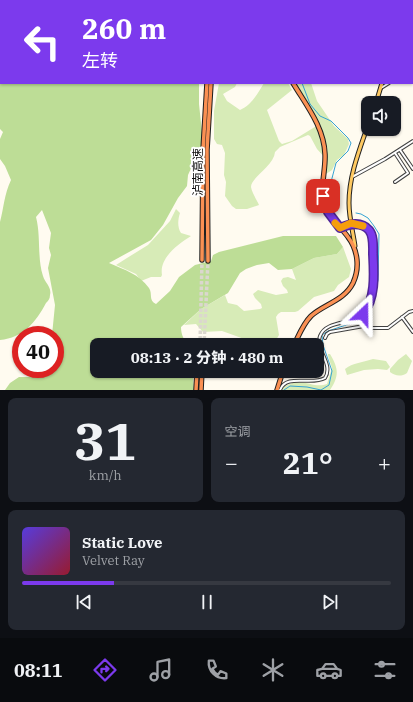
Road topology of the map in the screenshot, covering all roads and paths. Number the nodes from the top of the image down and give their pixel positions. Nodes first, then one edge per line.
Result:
1 (207, 84) edge
2 (211, 84) edge
3 (294, 84) edge
4 (382, 84) edge
5 (387, 84) edge
6 (381, 88) junction
7 (378, 96) edge
8 (365, 136) edge
9 (413, 141) edge
10 (400, 150) junction
11 (395, 153) junction
12 (413, 169) edge
13 (352, 177) junction
14 (396, 182) dead end
15 (351, 223) junction
16 (340, 228) junction
17 (356, 253) junction
18 (202, 260) tunnel mouth
19 (208, 260) tunnel mouth
20 (413, 311) edge
21 (402, 317) junction
22 (334, 328) junction
23 (413, 332) edge
24 (297, 338) edge
25 (325, 338) dead end
26 (197, 378) edge
27 (202, 378) edge
28 (281, 378) edge
29 (196, 390) edge
30 (201, 390) edge
31 (277, 390) edge
32 (280, 390) edge

1 - 18 highway, 泸南高速
2 - 19 highway, 泸南高速
3 - 16 highway
4 - 6 main road
5 - 6 street
6 - 7 main road
8 - 13 main road
9 - 10 street
10 - 11 street
10 - 12 street
11 - 13 street
11 - 14 street
13 - 15 main road
15 - 16 main road
15 - 17 main road
15 - 22 street
16 - 17 highway
17 - 24 highway
20 - 21 street
21 - 22 street
21 - 23 street
22 - 25 street
22 - 32 street
26 - 29 highway
27 - 30 highway
28 - 31 highway

